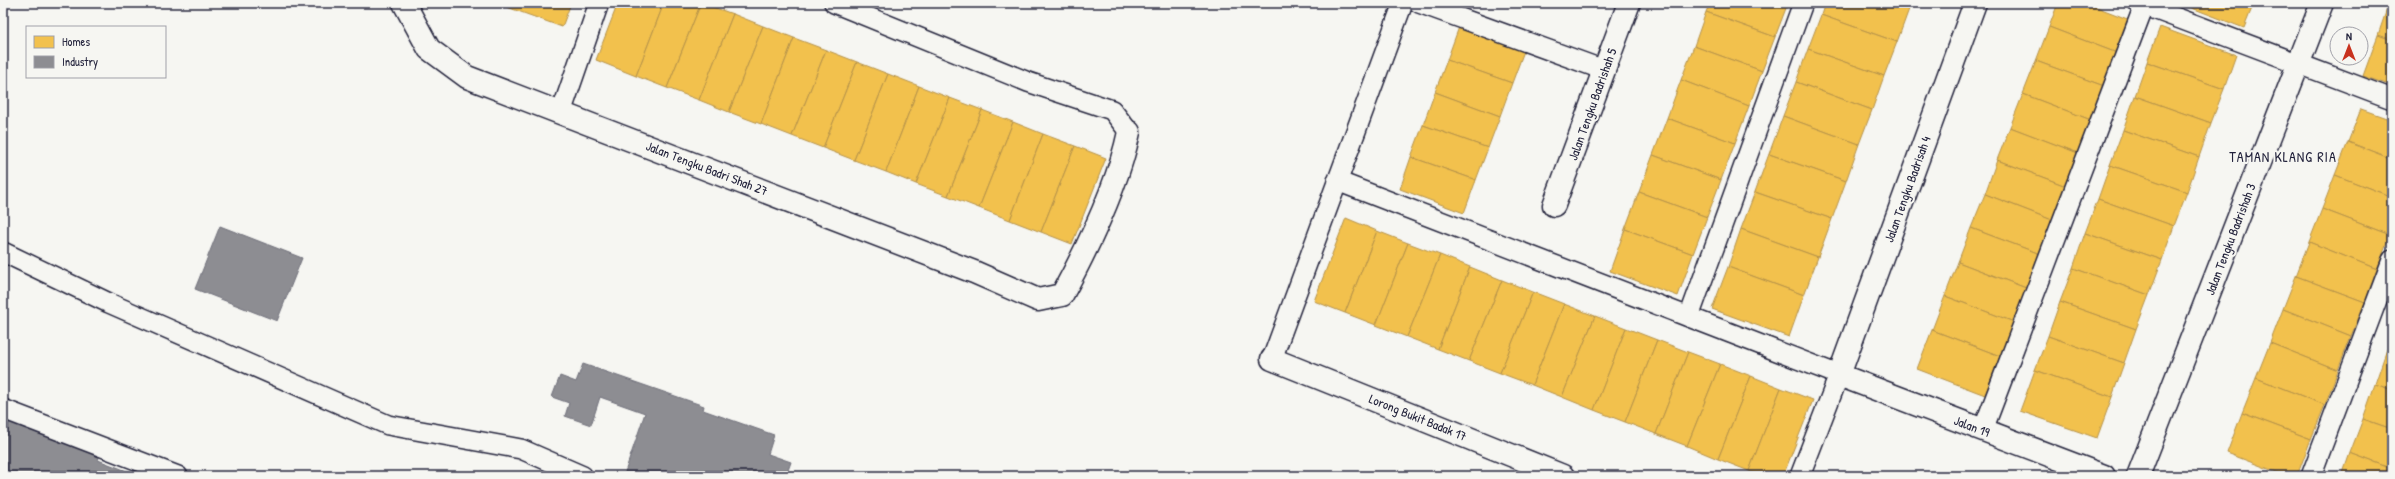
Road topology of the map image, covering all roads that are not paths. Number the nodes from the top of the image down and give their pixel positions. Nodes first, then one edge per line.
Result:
1 (600, 3) edge
2 (834, 3) edge
3 (1403, 3) edge
4 (1419, 3) edge
5 (1629, 3) edge
6 (1803, 3) edge
7 (1975, 3) edge
8 (2322, 3) edge
9 (406, 4) edge
10 (2142, 4) edge
11 (2298, 64) junction
12 (1604, 70) junction
13 (2392, 99) edge
14 (561, 113) junction
15 (1129, 132) joint
16 (1337, 182) junction
17 (1554, 205) dead end
18 (3, 252) edge
19 (2392, 260) edge
20 (1689, 318) junction
21 (1272, 359) joint
22 (1839, 375) junction
23 (3, 409) edge
24 (1983, 430) junction
25 (2080, 472) edge
26 (178, 476) edge
27 (583, 476) edge
28 (1563, 476) edge
29 (1800, 476) edge
30 (2104, 476) edge
31 (2138, 476) edge
32 (2311, 476) edge

1 - 14 lane
2 - 15 lane
3 - 16 lane
4 - 12 lane
5 - 12 street, Jalan Tengku Badrishah 5
6 - 20 lane
7 - 22 street, Jalan Tengku Badrisah 4
8 - 11 street, Jalan Tengku Badrishah 3
9 - 14 street, Jalan Tengku Badri Shah 27
10 - 11 lane
10 - 24 lane
11 - 13 lane
11 - 31 street, Jalan Tengku Badrishah 3
12 - 17 street, Jalan Tengku Badrishah 5
14 - 15 street, Jalan Tengku Badri Shah 27
16 - 20 lane
16 - 21 lane
18 - 27 lane
19 - 32 lane
20 - 22 lane
21 - 28 street, Lorong Bukit Badak 17
22 - 24 street, Jalan 19
22 - 29 lane
23 - 26 lane
24 - 25 street, Jalan 19
25 - 30 street, Jalan 19

